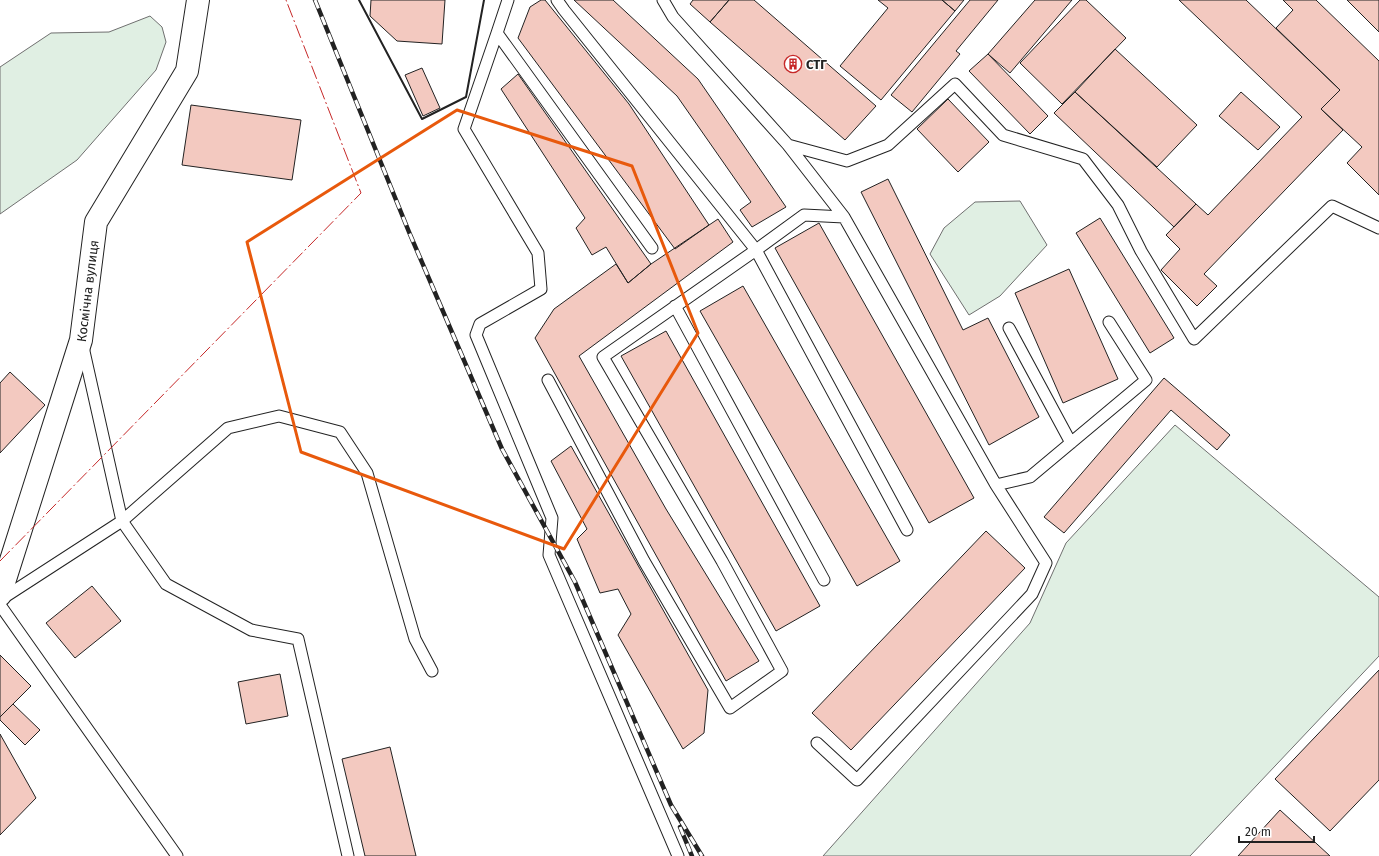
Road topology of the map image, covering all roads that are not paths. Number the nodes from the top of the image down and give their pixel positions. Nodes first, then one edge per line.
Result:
1 (198, 0) edge
2 (508, 0) edge
3 (557, 0) edge
4 (663, 0) edge
5 (498, 33) junction
6 (788, 145) junction
7 (844, 217) junction
8 (1379, 228) edge
9 (652, 248) dead end
10 (756, 250) junction
11 (675, 306) junction
12 (1109, 322) dead end
13 (1009, 328) dead end
14 (81, 340) junction
15 (548, 380) dead end
16 (1071, 443) junction
17 (996, 485) junction
18 (122, 521) junction
19 (907, 530) dead end
20 (824, 580) dead end
21 (0, 595) edge
22 (0, 600) edge
23 (0, 605) edge
24 (432, 671) dead end
25 (817, 743) dead end
26 (177, 856) edge
27 (348, 856) edge
28 (678, 856) edge

1 - 14 street, Космічна вулиця
2 - 5 lane
3 - 10 lane
4 - 6 lane
5 - 9 lane
5 - 28 lane
6 - 7 lane
6 - 8 lane
7 - 10 lane
7 - 17 lane
10 - 11 lane
10 - 19 lane
11 - 15 lane
11 - 20 lane
12 - 16 lane
13 - 16 lane
14 - 18 lane
14 - 21 street, Космічна вулиця
16 - 17 lane
17 - 25 lane
18 - 22 lane
18 - 24 lane
18 - 27 lane
23 - 26 lane

